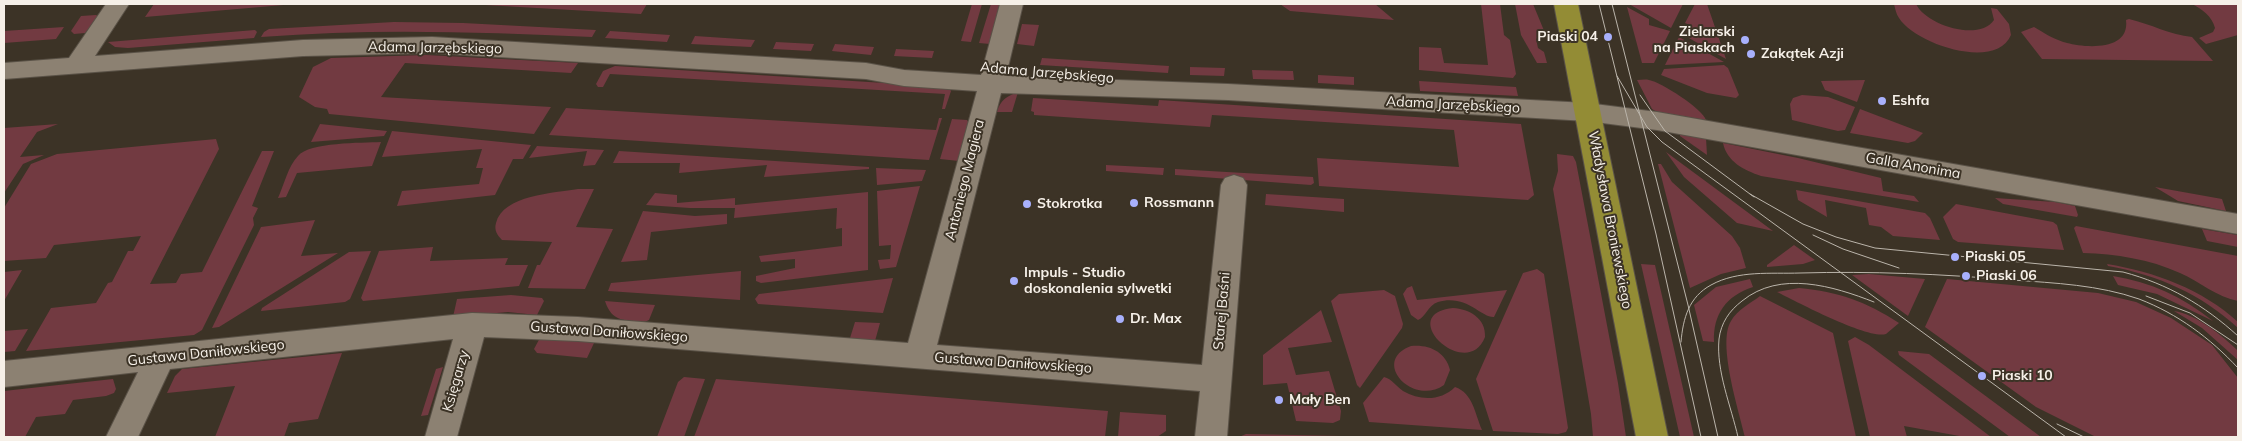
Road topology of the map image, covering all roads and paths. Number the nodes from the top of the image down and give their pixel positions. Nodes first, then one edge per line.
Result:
1 (117, 4) edge
2 (1012, 4) edge
3 (1566, 4) edge
4 (77, 65) junction
5 (4, 71) edge
6 (992, 76) junction
7 (1587, 112) junction
8 (1234, 185) dead end
9 (2238, 224) edge
10 (472, 325) junction
11 (918, 356) junction
12 (160, 358) junction
13 (4, 374) edge
14 (1215, 379) junction
15 (122, 437) edge
16 (441, 437) edge
17 (1211, 437) edge
18 (1652, 437) edge

1 - 4 street
2 - 6 street, Antoniego Magiera
3 - 7 main road, Władysława Broniewskiego
4 - 5 street, Adama Jarzębskiego
4 - 6 street, Adama Jarzębskiego
6 - 7 street, Adama Jarzębskiego
6 - 11 street, Antoniego Magiera
7 - 9 street, Galla Anonima
7 - 18 main road, Władysława Broniewskiego
8 - 14 street, Starej Baśni
10 - 11 street, Gustawa Daniłowskiego
10 - 12 street, Gustawa Daniłowskiego
10 - 16 street, Księgarzy
11 - 14 street, Gustawa Daniłowskiego
12 - 13 street, Gustawa Daniłowskiego
12 - 15 street
14 - 17 street, Starej Baśni

